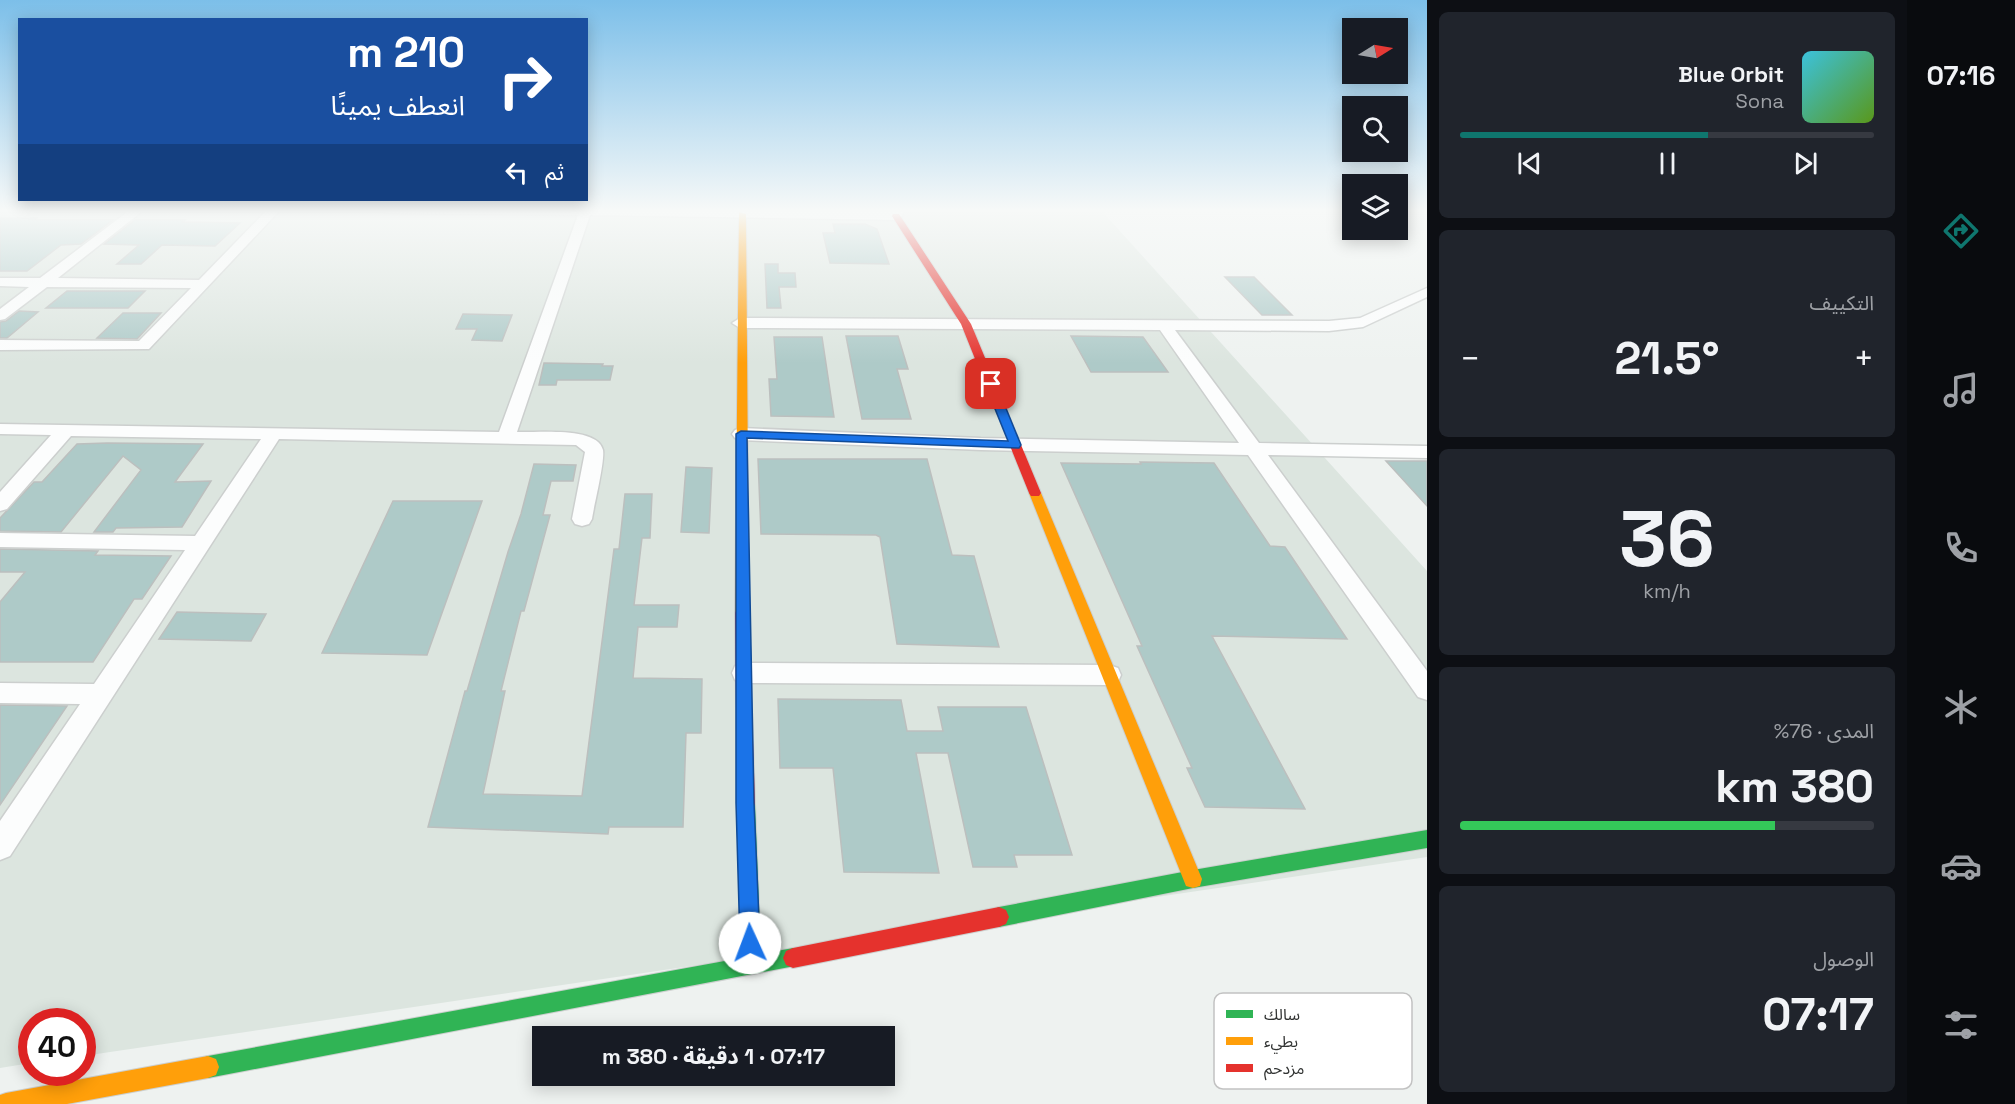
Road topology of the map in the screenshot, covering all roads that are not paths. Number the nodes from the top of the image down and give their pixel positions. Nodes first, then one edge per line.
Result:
1 (72, 261) edge
2 (223, 261) edge
3 (568, 261) edge
4 (741, 261) edge
5 (927, 261) edge
6 (0, 282) edge
7 (44, 282) junction
8 (200, 284) junction
9 (1427, 292) edge
10 (0, 316) edge
11 (740, 323) junction
12 (966, 324) junction
13 (1164, 325) junction
14 (0, 345) edge
15 (0, 429) edge
16 (66, 430) junction
17 (274, 433) junction
18 (741, 434) junction
19 (507, 436) junction
20 (1015, 445) junction
21 (1253, 448) junction
22 (1427, 452) edge
23 (0, 504) edge
24 (582, 519) dead end
25 (0, 540) edge
26 (201, 543) junction
27 (744, 673) junction
28 (1109, 675) junction
29 (1427, 690) edge
30 (0, 693) edge
31 (100, 694) junction
32 (1427, 839) edge
33 (0, 846) edge
34 (1193, 879) junction
35 (751, 966) junction
36 (127, 1092) edge
37 (6, 1104) edge

1 - 7 street
2 - 8 street
3 - 19 street
4 - 11 street
5 - 12 street
6 - 7 street
7 - 8 street
7 - 10 street
8 - 14 street
9 - 13 street
11 - 12 street
11 - 18 street
12 - 13 street
12 - 20 street
13 - 21 street
15 - 16 street
16 - 17 street
16 - 23 street
17 - 19 street
17 - 26 street
18 - 20 street
18 - 27 street
19 - 24 street
20 - 21 street
20 - 28 street
21 - 22 street
21 - 29 street
25 - 26 street
26 - 31 street
27 - 28 street
27 - 35 street
28 - 34 street
30 - 31 street
31 - 33 street
32 - 34 street
34 - 35 street
35 - 36 street
36 - 37 street

